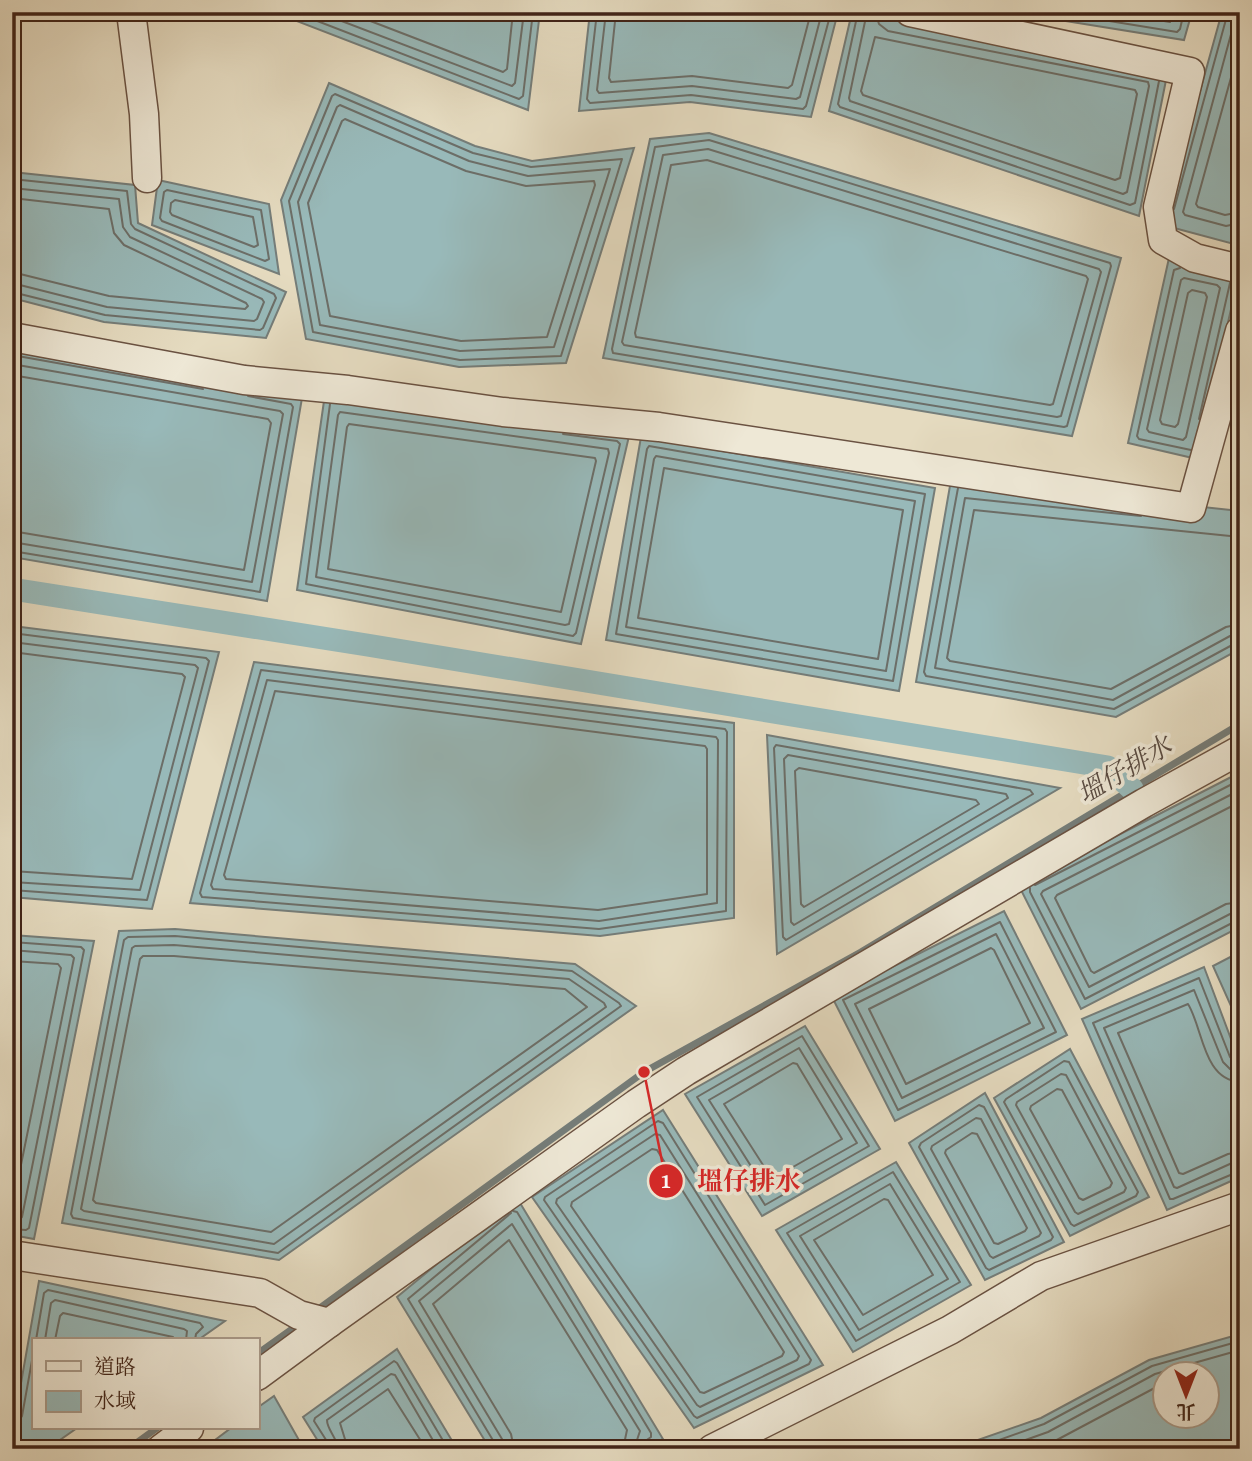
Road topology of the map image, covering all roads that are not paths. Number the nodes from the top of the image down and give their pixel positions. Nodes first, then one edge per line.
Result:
1 (131, 12) edge
2 (910, 12) edge
3 (147, 178) dead end
4 (1240, 268) edge
5 (1240, 331) edge
6 (12, 337) edge
7 (1240, 750) edge
8 (1240, 1206) edge
9 (12, 1255) edge
10 (329, 1322) junction
11 (259, 1375) edge
12 (186, 1430) edge
13 (161, 1449) edge
14 (712, 1449) edge

1 - 3 street
2 - 4 street
5 - 6 street
7 - 10 street
8 - 14 street
9 - 10 street
10 - 11 street
12 - 13 street

